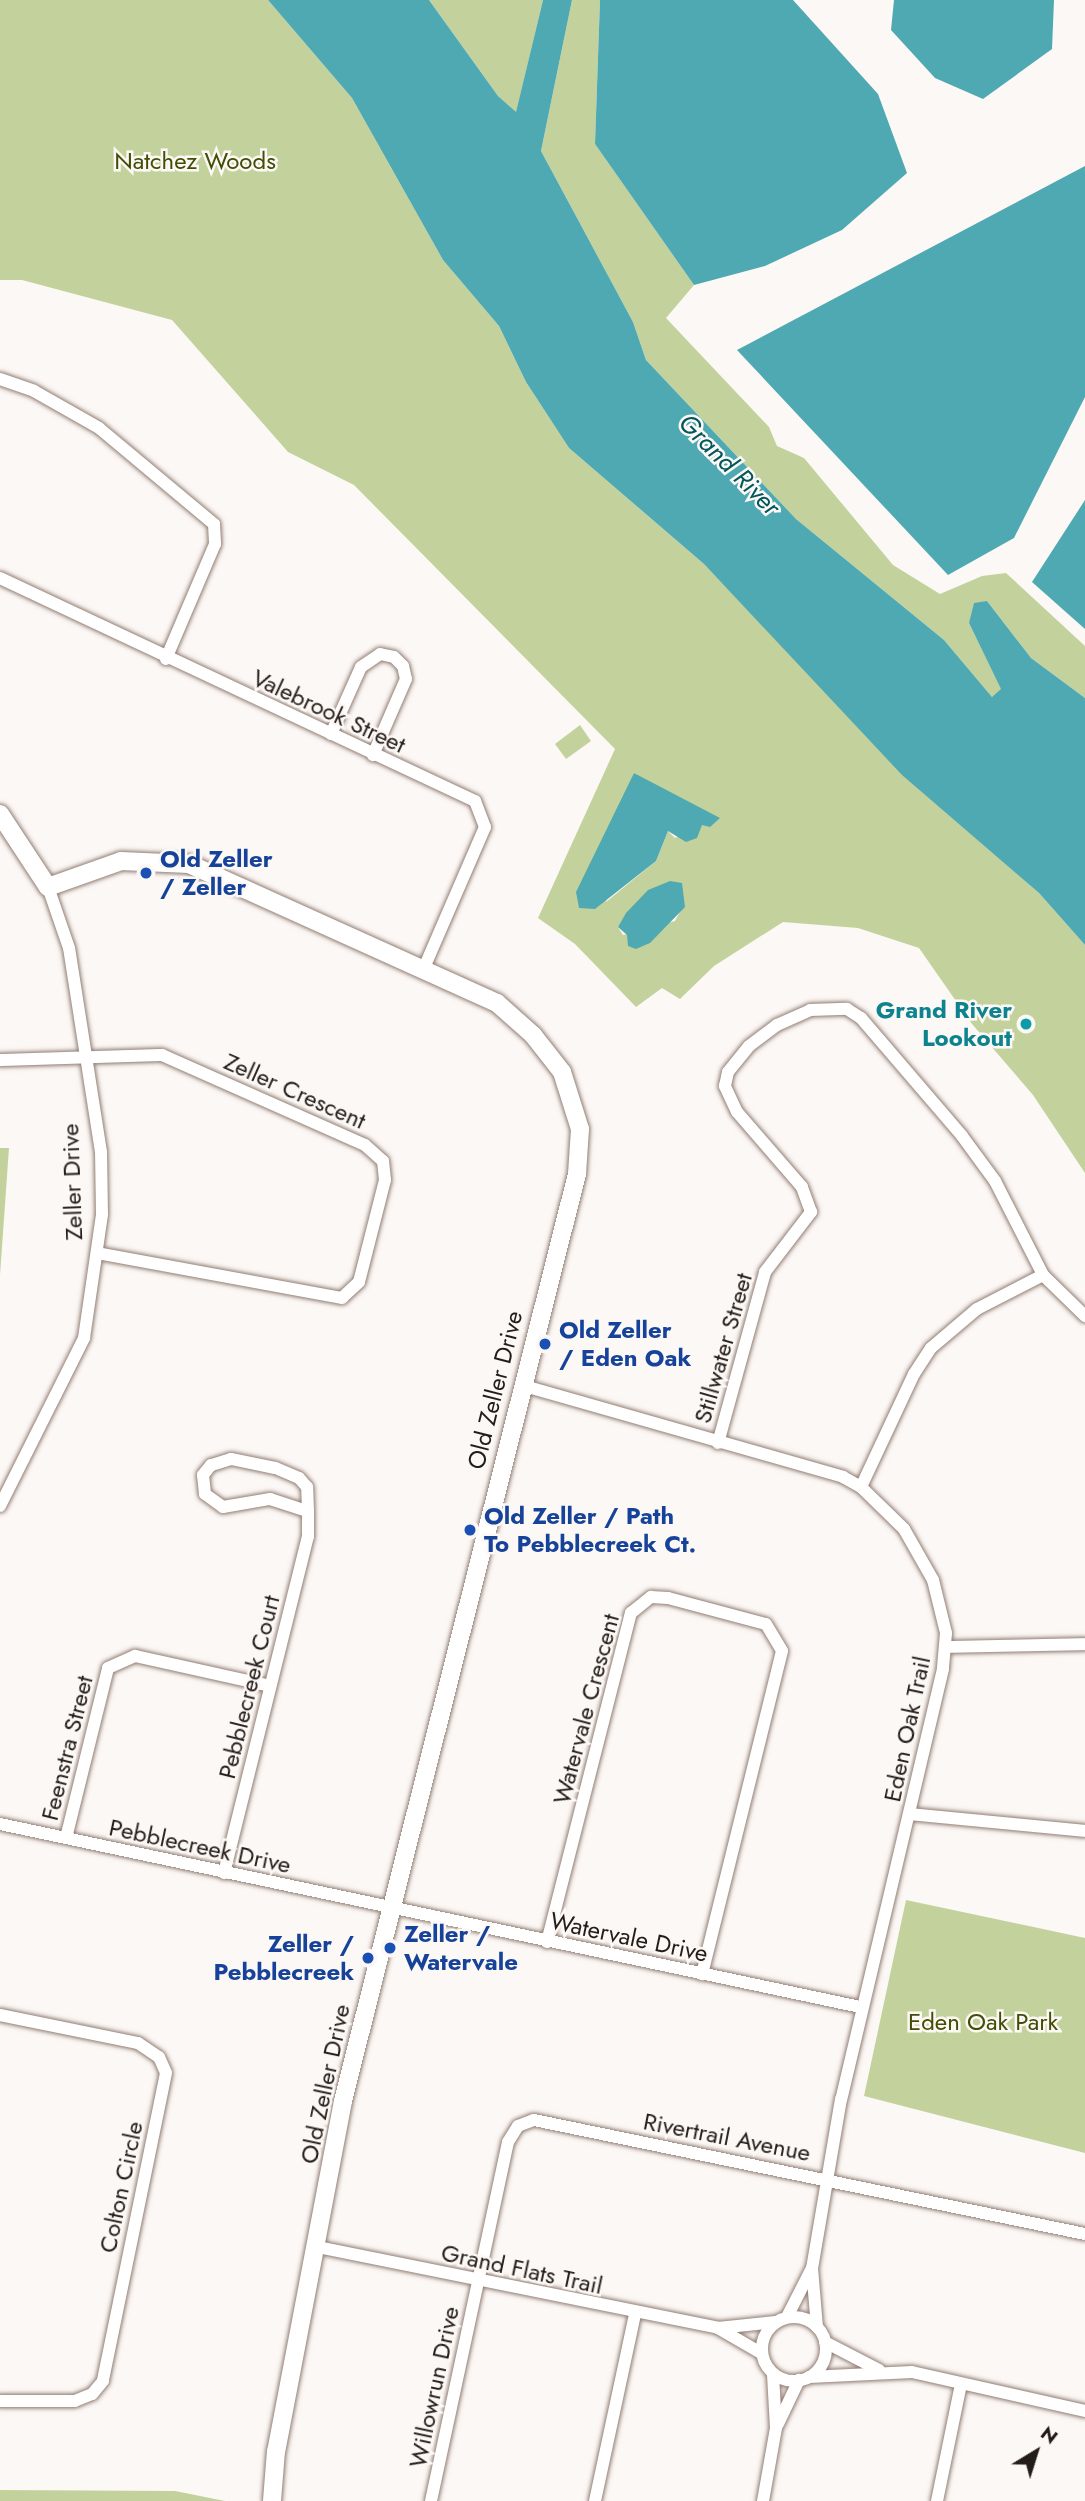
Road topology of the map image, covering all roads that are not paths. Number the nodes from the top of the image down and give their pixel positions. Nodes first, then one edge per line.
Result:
1 (0, 379) edge
2 (0, 578) edge
3 (166, 659) junction
4 (331, 734) junction
5 (373, 755) junction
6 (0, 814) edge
7 (48, 887) junction
8 (423, 970) junction
9 (86, 1057) junction
10 (0, 1060) edge
11 (98, 1253) junction
12 (1043, 1275) junction
13 (1085, 1316) edge
14 (521, 1385) junction
15 (718, 1443) junction
16 (861, 1487) junction
17 (0, 1506) edge
18 (307, 1511) junction
19 (1085, 1644) edge
20 (946, 1647) junction
21 (270, 1686) junction
22 (910, 1814) junction
23 (0, 1824) edge
24 (1085, 1831) edge
25 (66, 1838) junction
26 (224, 1873) junction
27 (390, 1909) junction
28 (547, 1942) junction
29 (702, 1974) junction
30 (860, 2007) junction
31 (0, 2015) edge
32 (826, 2179) junction
33 (1085, 2234) edge
34 (318, 2247) junction
35 (812, 2268) junction
36 (478, 2281) junction
37 (635, 2315) junction
38 (781, 2319) junction
39 (817, 2326) junction
40 (718, 2328) junction
41 (825, 2342) junction
42 (761, 2353) junction
43 (879, 2370) junction
44 (774, 2374) junction
45 (804, 2379) junction
46 (961, 2384) junction
47 (0, 2401) edge
48 (1085, 2411) edge
49 (776, 2428) junction
50 (271, 2497) edge
51 (431, 2501) edge
52 (595, 2501) edge
53 (764, 2501) edge
54 (937, 2501) edge

1 - 3 street
2 - 3 street, Valebrook Street
3 - 4 street, Valebrook Street
4 - 5 street, Valebrook Street
4 - 5 street
5 - 8 street, Valebrook Street
6 - 7 street, Zeller Drive
7 - 8 street, Old Zeller Drive
7 - 9 street, Zeller Drive
8 - 14 street, Old Zeller Drive
9 - 10 street
9 - 11 street, Zeller Drive
9 - 11 street, Zeller Crescent
11 - 17 street, Zeller Drive
12 - 13 street
12 - 15 street, Stillwater Street
12 - 16 street
14 - 15 street, Eden Oak Trail
14 - 27 street, Old Zeller Drive
15 - 16 street, Eden Oak Trail
16 - 20 street, Eden Oak Trail
18 - 18 street, Pebblecreek Court
18 - 21 street, Pebblecreek Court
19 - 20 street
20 - 22 street, Eden Oak Trail
21 - 25 street, Feenstra Street
21 - 26 street, Pebblecreek Court
22 - 24 street
22 - 30 street, Eden Oak Trail
23 - 25 street, Pebblecreek Drive
25 - 26 street, Pebblecreek Drive
26 - 27 street, Pebblecreek Drive
27 - 28 street, Watervale Drive
27 - 34 street, Old Zeller Drive
28 - 29 street, Watervale Drive
28 - 29 street, Watervale Crescent
29 - 30 street, Watervale Drive
30 - 32 street, Eden Oak Trail
31 - 47 street, Colton Circle
32 - 33 street, Rivertrail Avenue
32 - 35 street, Eden Oak Trail
32 - 36 street, Rivertrail Avenue
34 - 36 street, Grand Flats Trail
34 - 50 street, Old Zeller Drive
35 - 38 street, Eden Oak Trail
35 - 39 street, Eden Oak Trail
36 - 37 street, Grand Flats Trail
36 - 51 street, Willowrun Drive
37 - 40 street, Grand Flats Trail
37 - 52 street
38 - 39 street
38 - 40 street, Grand Flats Trail
38 - 42 street
39 - 41 street
40 - 42 street, Grand Flats Trail
41 - 43 street
41 - 45 street
42 - 44 street
43 - 45 street
43 - 46 street
44 - 45 street
44 - 49 street
45 - 49 street
46 - 48 street
46 - 54 street
49 - 53 street

